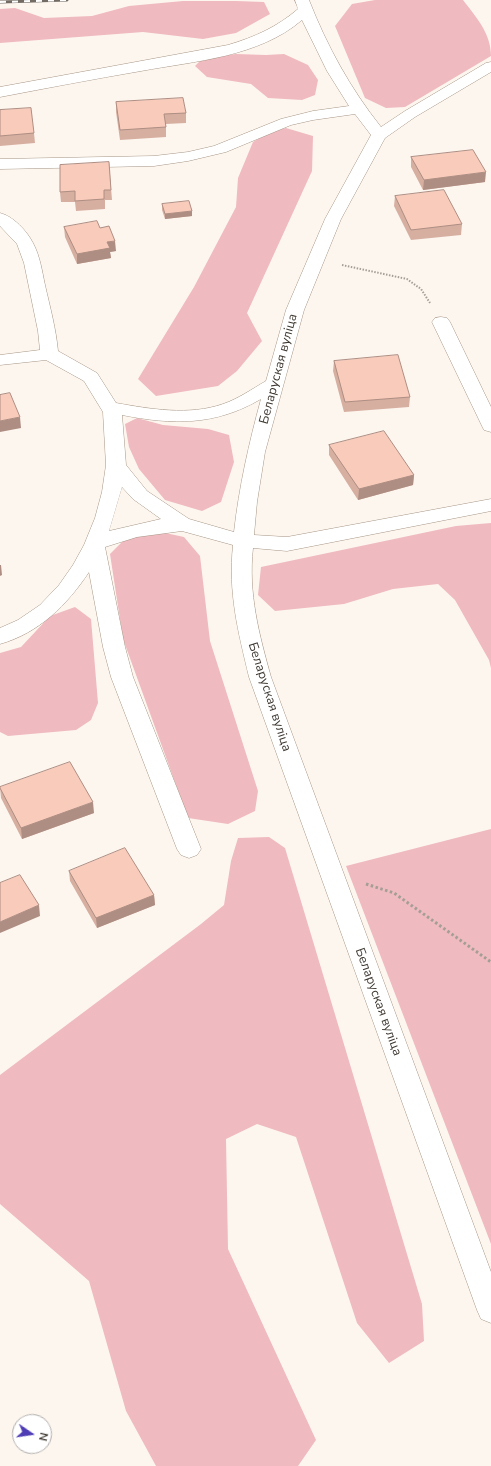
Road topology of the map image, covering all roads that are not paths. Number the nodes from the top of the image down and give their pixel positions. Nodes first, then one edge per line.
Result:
1 (303, 5) edge
2 (491, 66) edge
3 (0, 92) edge
4 (358, 108) junction
5 (379, 135) junction
6 (0, 164) edge
7 (0, 218) edge
8 (441, 322) road end
9 (49, 354) junction
10 (0, 360) edge
11 (276, 383) junction
12 (109, 407) junction
13 (491, 426) edge
14 (116, 465) junction
15 (491, 505) edge
16 (182, 524) junction
17 (242, 541) junction
18 (94, 544) junction
19 (0, 637) edge
20 (189, 849) dead end
21 (491, 1310) edge

1 - 3 street
1 - 4 street
2 - 5 street
4 - 5 street
4 - 6 street
5 - 11 street, Беларуская вуліца
7 - 9 street
8 - 13 street
9 - 10 street
9 - 12 street
11 - 12 street
11 - 17 street, Беларуская вуліца
12 - 14 street
14 - 16 street
14 - 18 street
15 - 17 street
16 - 17 street
16 - 18 street
17 - 21 street, Беларуская вуліца
18 - 19 street
18 - 20 street

